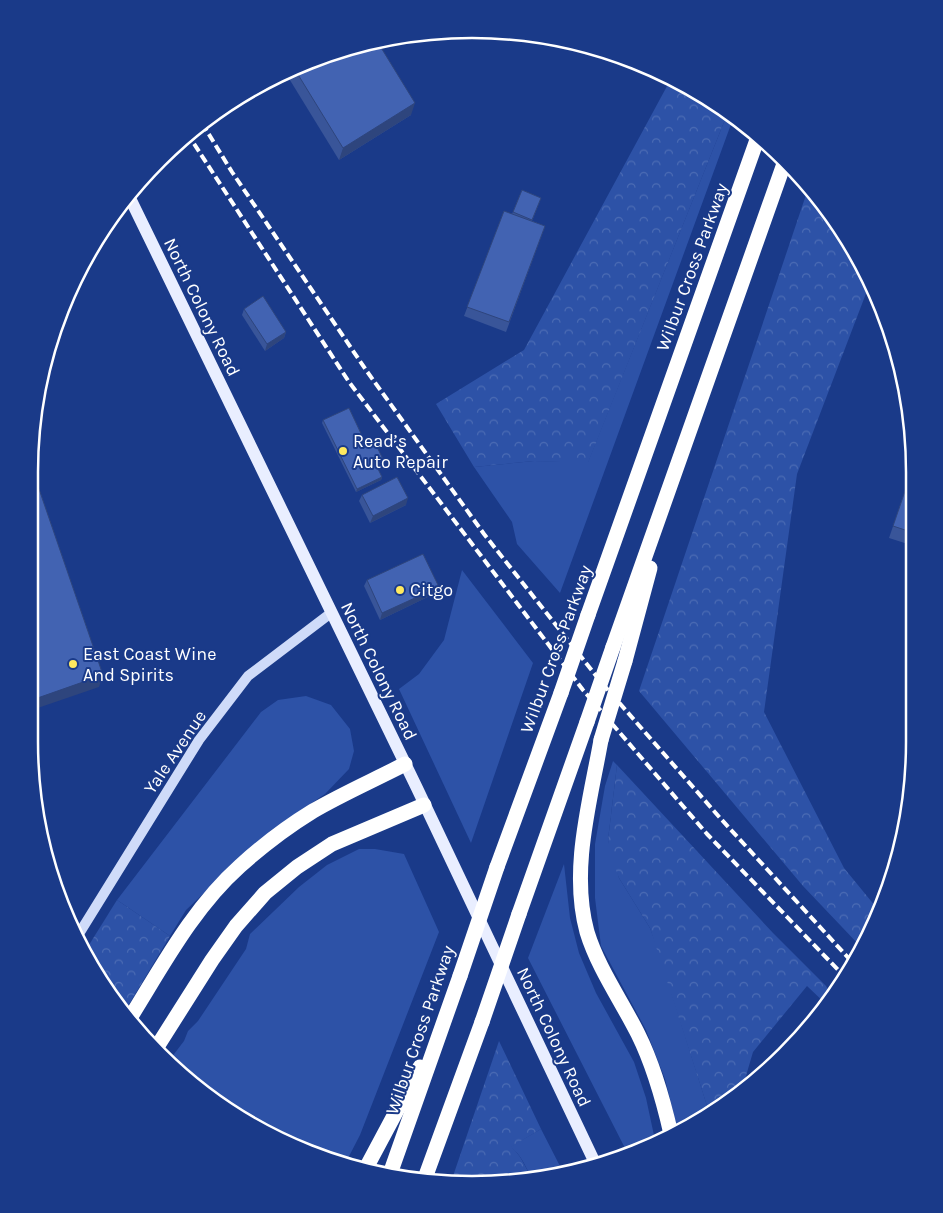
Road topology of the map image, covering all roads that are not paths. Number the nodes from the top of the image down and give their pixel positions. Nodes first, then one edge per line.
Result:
1 (756, 143) edge
2 (782, 169) edge
3 (132, 201) edge
4 (684, 445) junction
5 (331, 613) junction
6 (404, 764) junction
7 (424, 804) junction
8 (81, 931) edge
9 (133, 1013) edge
10 (444, 1022) junction
11 (160, 1043) edge
12 (669, 1127) edge
13 (593, 1158) edge
14 (369, 1163) edge
15 (392, 1168) edge
16 (427, 1173) edge

1 - 10 highway, Wilbur Cross Parkway, bridge
2 - 4 highway
3 - 5 main road, North Colony Road
4 - 12 highway, bridge
4 - 16 highway, bridge
5 - 6 main road, North Colony Road
5 - 8 street, Yale Avenue
6 - 7 main road, North Colony Road
6 - 9 highway
7 - 11 highway
7 - 13 main road, North Colony Road
10 - 14 highway
10 - 15 highway, Wilbur Cross Parkway

